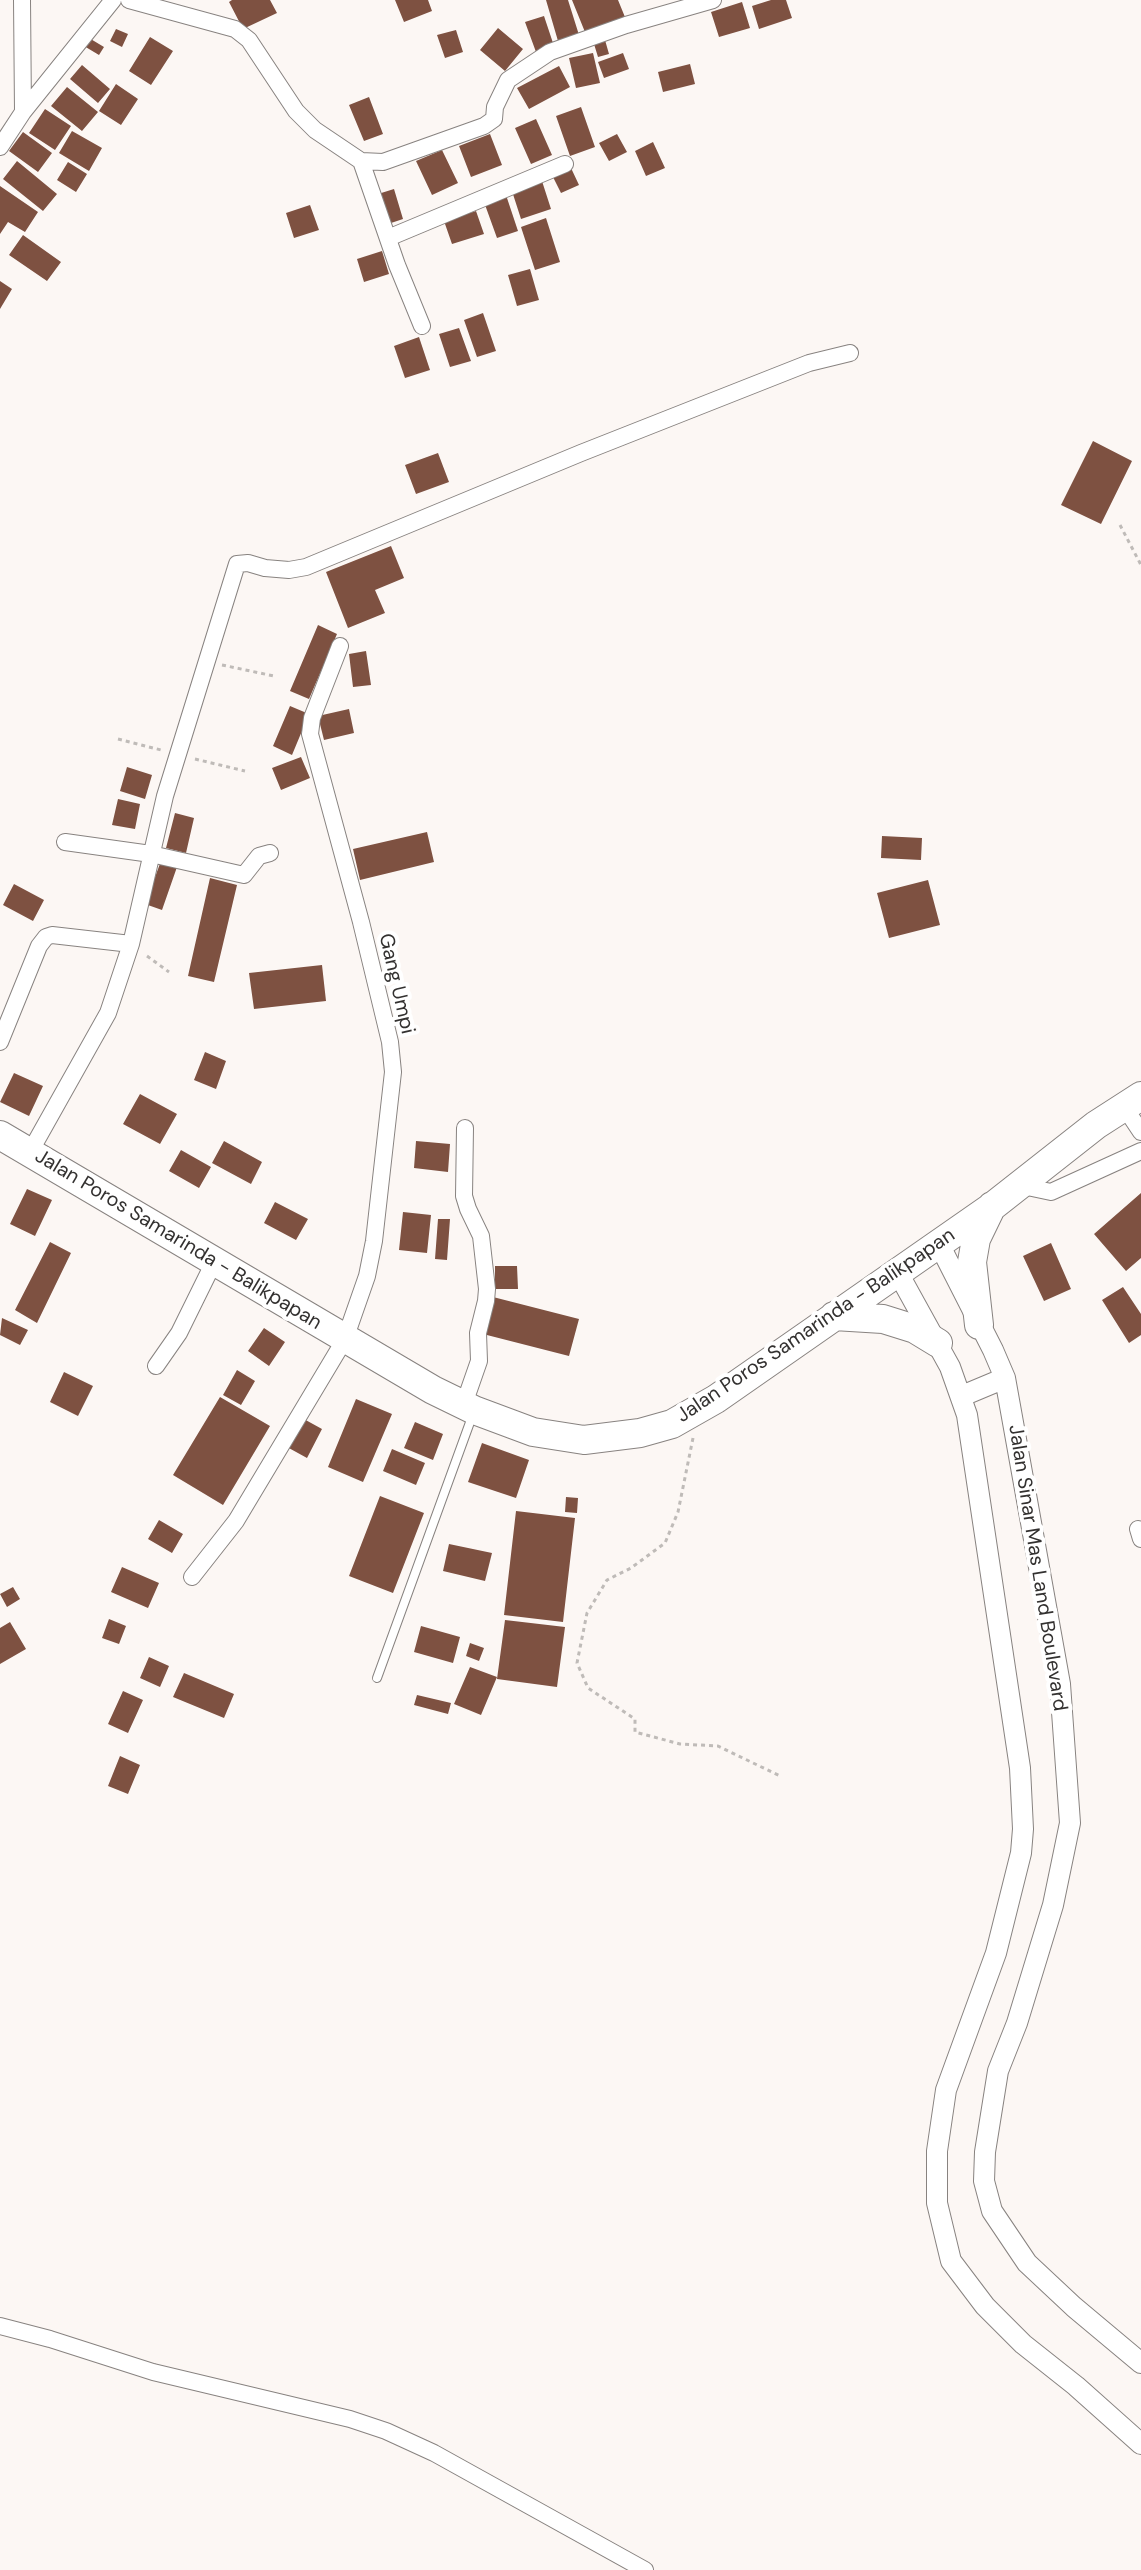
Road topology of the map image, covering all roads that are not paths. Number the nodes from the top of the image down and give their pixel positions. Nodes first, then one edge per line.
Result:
1 (22, 0) edge
2 (113, 0) edge
3 (129, 0) edge
4 (713, 0) edge
5 (23, 112) junction
6 (5, 131) edge
7 (0, 147) edge
8 (361, 161) junction
9 (565, 164) dead end
10 (388, 238) junction
11 (422, 326) dead end
12 (850, 353) dead end
13 (340, 646) dead end
14 (65, 842) dead end
15 (270, 853) dead end
16 (151, 854) junction
17 (131, 944) junction
18 (0, 1042) edge
19 (1133, 1102) edge
20 (465, 1128) dead end
21 (1141, 1132) edge
22 (0, 1135) edge
23 (1141, 1151) edge
24 (30, 1152) junction
25 (1018, 1185) junction
26 (993, 1206) junction
27 (938, 1242) junction
28 (214, 1262) junction
29 (897, 1271) junction
30 (834, 1316) junction
31 (979, 1325) junction
32 (345, 1339) junction
33 (938, 1343) junction
34 (156, 1366) dead end
35 (1005, 1378) junction
36 (962, 1396) junction
37 (469, 1407) junction
38 (192, 1577) dead end
39 (377, 1678) dead end
40 (0, 2326) edge
41 (1141, 2363) edge
42 (1141, 2444) edge
43 (645, 2570) edge

1 - 5 street
2 - 5 street
3 - 8 street
4 - 8 street
5 - 6 street
6 - 7 street
8 - 10 street
9 - 10 street
10 - 11 street
12 - 16 street
13 - 32 street, Gang Umpi
14 - 16 street
15 - 16 street
16 - 17 street
17 - 18 street
17 - 24 street
19 - 21 street
19 - 25 highway, Jalan Poros Samarinda - Balikpapan
20 - 37 street
22 - 24 highway, Jalan Poros Samarinda - Balikpapan
23 - 25 street
24 - 28 highway, Jalan Poros Samarinda - Balikpapan
25 - 26 highway, Jalan Poros Samarinda - Balikpapan
26 - 27 highway, Jalan Poros Samarinda - Balikpapan
26 - 31 highway
27 - 29 highway, Jalan Poros Samarinda - Balikpapan
27 - 31 street, Jalan Sinar Mas Land Boulevard
28 - 32 highway, Jalan Poros Samarinda - Balikpapan
28 - 34 street
29 - 30 highway, Jalan Poros Samarinda - Balikpapan
29 - 33 street
30 - 33 highway
30 - 37 highway, Jalan Poros Samarinda - Balikpapan
31 - 35 street, Jalan Sinar Mas Land Boulevard
32 - 37 highway, Jalan Poros Samarinda - Balikpapan
32 - 38 street, Gang Umpi
33 - 36 street
35 - 36 street
35 - 41 street, Jalan Sinar Mas Land Boulevard
36 - 42 street
37 - 39 lane
40 - 43 street

